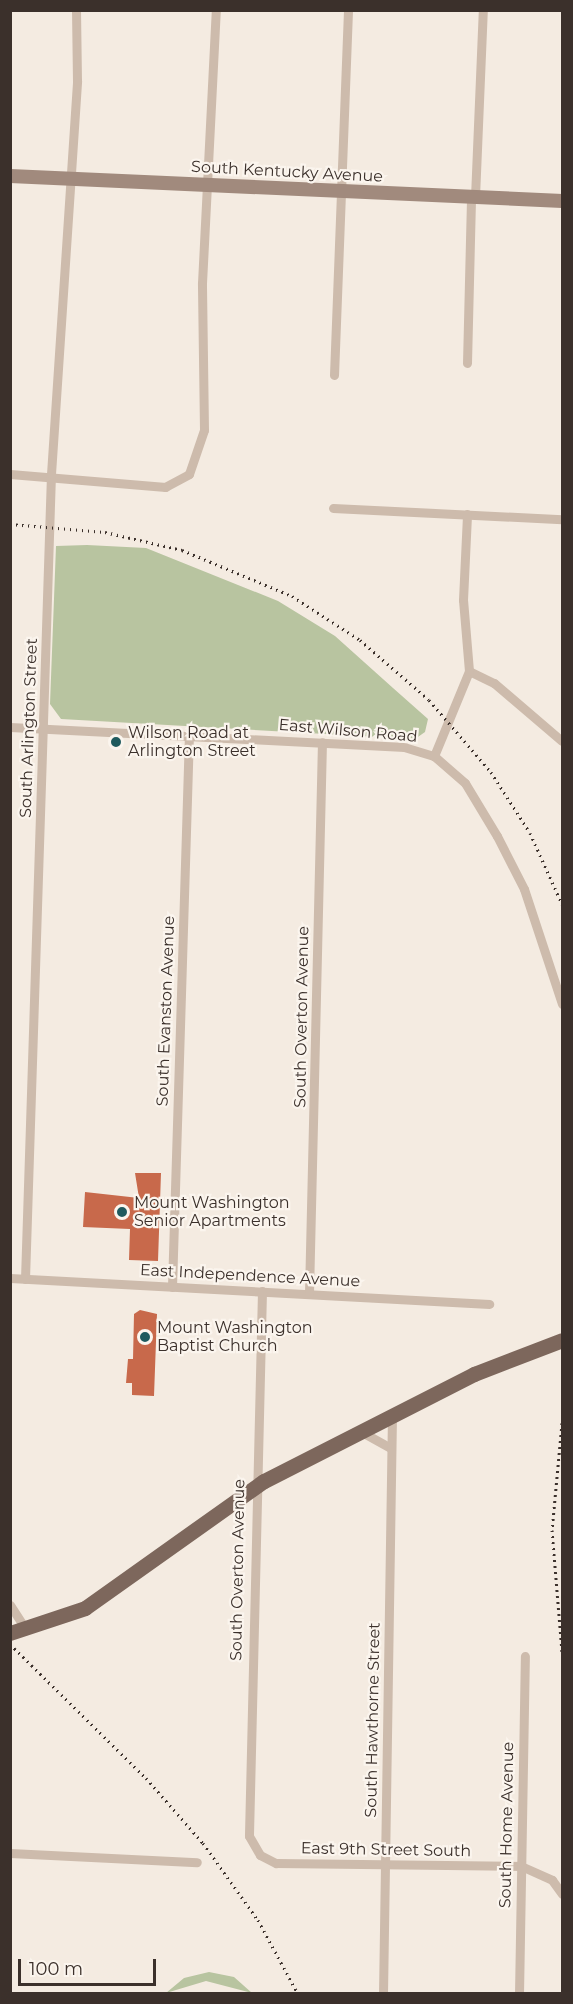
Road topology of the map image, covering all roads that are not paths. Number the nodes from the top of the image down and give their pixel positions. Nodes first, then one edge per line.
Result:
1 (76, 10) edge
2 (216, 10) edge
3 (348, 10) edge
4 (483, 10) edge
5 (10, 176) edge
6 (68, 179) junction
7 (206, 185) junction
8 (343, 191) junction
9 (473, 197) junction
10 (562, 201) edge
11 (467, 363) dead end
12 (334, 375) dead end
13 (10, 474) edge
14 (51, 474) junction
15 (333, 508) dead end
16 (467, 514) junction
17 (562, 519) edge
18 (469, 671) junction
19 (10, 727) edge
20 (45, 728) junction
21 (189, 735) junction
22 (562, 741) edge
23 (322, 742) junction
24 (434, 756) junction
25 (562, 1004) edge
26 (10, 1278) edge
27 (25, 1279) junction
28 (172, 1287) junction
29 (262, 1291) junction
30 (309, 1293) junction
31 (489, 1304) dead end
32 (562, 1340) edge
33 (392, 1414) junction
34 (360, 1431) junction
35 (391, 1448) junction
36 (255, 1487) junction
37 (10, 1605) edge
38 (26, 1630) junction
39 (10, 1634) edge
40 (525, 1656) dead end
41 (257, 1848) joint
42 (10, 1853) edge
43 (197, 1862) dead end
44 (384, 1865) junction
45 (521, 1866) junction
46 (562, 1894) edge
47 (383, 1994) edge
48 (519, 1994) edge

1 - 6 street, South Arlington Street
2 - 7 street
3 - 8 street
4 - 9 street
5 - 6 street, South Kentucky Avenue
6 - 7 street, South Kentucky Avenue
6 - 14 street, South Arlington Street
7 - 8 street, South Kentucky Avenue
7 - 14 street
8 - 9 street, South Kentucky Avenue
8 - 12 street
9 - 10 street, South Kentucky Avenue
9 - 11 street
13 - 14 street
14 - 20 street, South Arlington Street
15 - 16 street
16 - 17 street
16 - 18 street
18 - 22 street
18 - 24 street
19 - 20 street, East Wilson Road
20 - 21 street, East Wilson Road
20 - 27 street, South Arlington Street
21 - 23 street, East Wilson Road
21 - 28 street, South Evanston Avenue
23 - 24 street, East Wilson Road
23 - 30 street, South Overton Avenue
24 - 25 street, East Wilson Road
26 - 27 street, East Independence Avenue
27 - 28 street, East Independence Avenue
28 - 29 street, East Independence Avenue
29 - 30 street, East Independence Avenue
29 - 36 street, South Overton Avenue
30 - 31 street, East Independence Avenue
32 - 33 main road
33 - 34 main road
33 - 35 street, South Hawthorne Street
34 - 35 street
34 - 36 main road
35 - 44 street, South Hawthorne Street
36 - 38 main road
36 - 41 street, South Overton Avenue
37 - 38 street
38 - 39 main road
40 - 45 street, South Home Avenue
41 - 44 street, East 9th Street South
42 - 43 street
44 - 45 street, East 9th Street South
44 - 47 street, South Hawthorne Street
45 - 46 street
45 - 48 street, South Home Avenue

